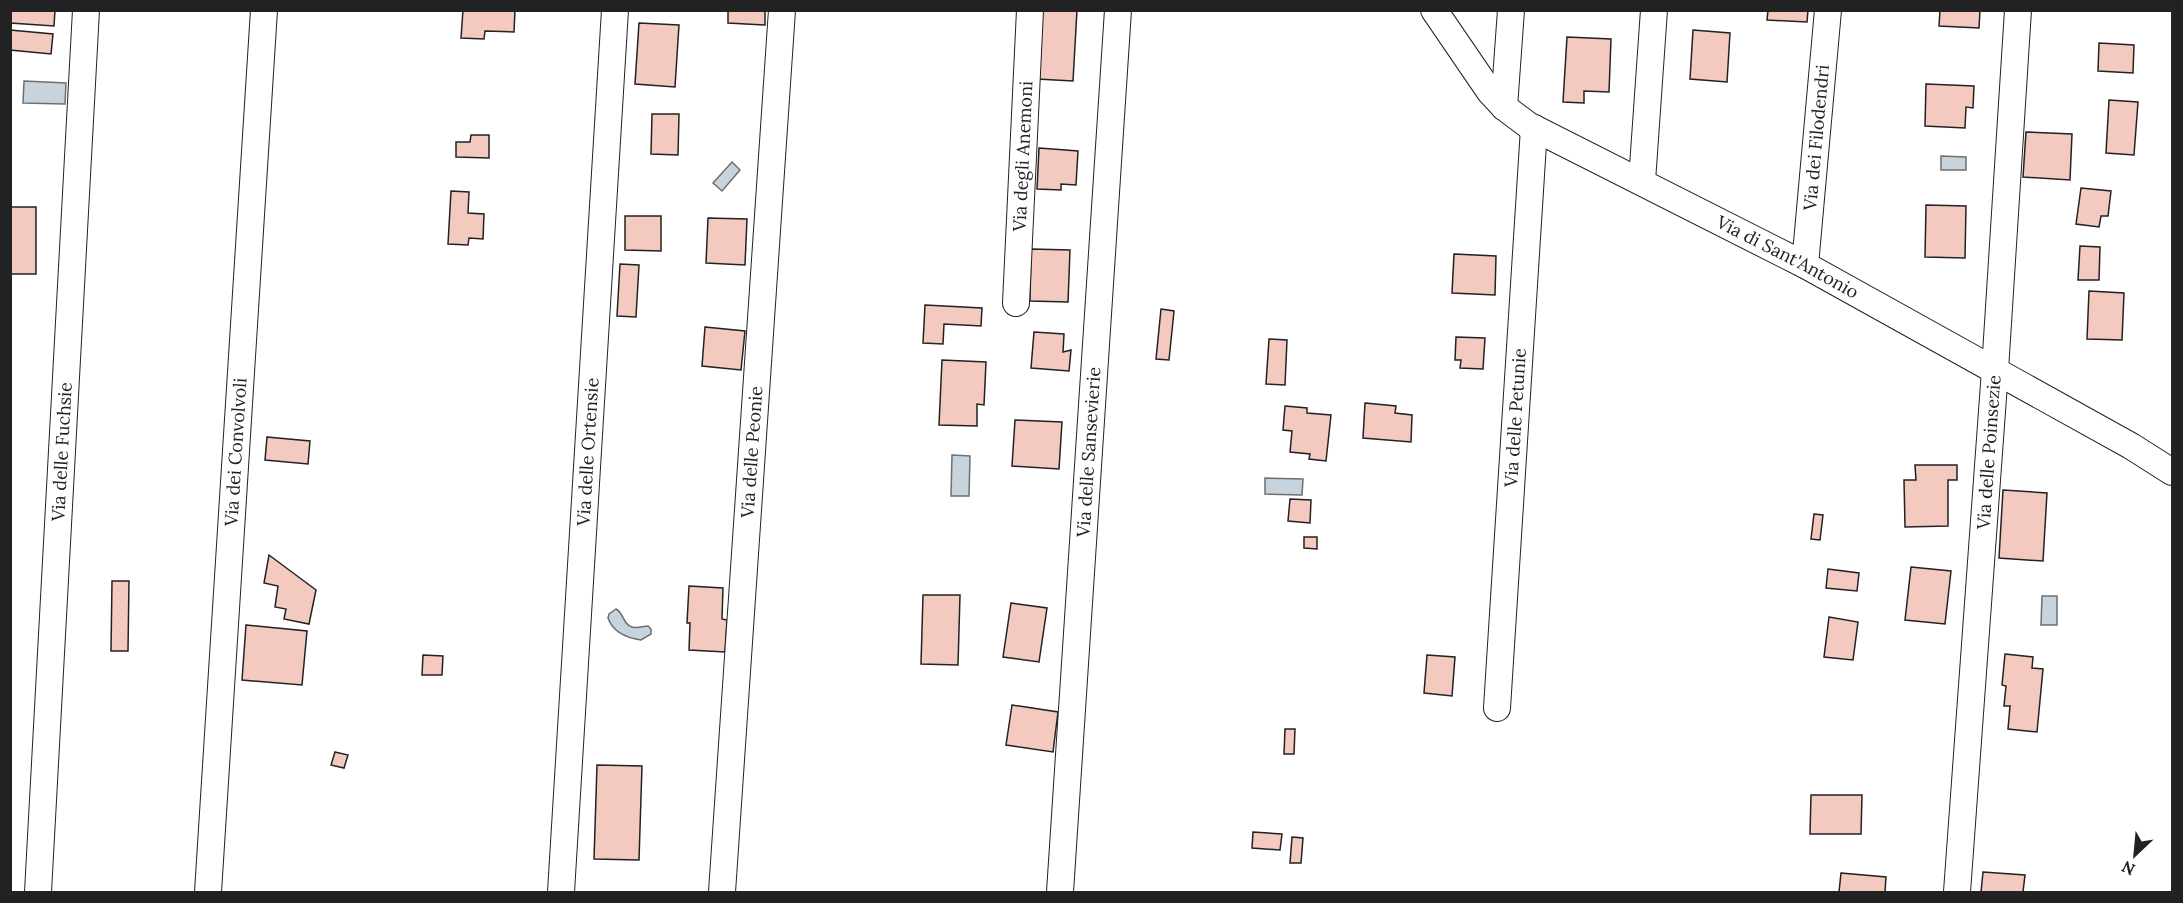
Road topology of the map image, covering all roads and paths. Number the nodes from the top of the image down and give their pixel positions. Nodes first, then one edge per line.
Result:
1 (86, 10) edge
2 (264, 10) edge
3 (615, 10) edge
4 (782, 10) edge
5 (1030, 10) edge
6 (1118, 10) edge
7 (1434, 10) edge
8 (1511, 10) edge
9 (1654, 10) edge
10 (1828, 10) edge
11 (2018, 10) edge
12 (1504, 107) junction
13 (1534, 128) junction
14 (1642, 181) junction
15 (1805, 265) junction
16 (1016, 303) dead end
17 (1995, 370) junction
18 (2172, 472) edge
19 (1497, 708) dead end
20 (38, 892) edge
21 (208, 892) edge
22 (561, 892) edge
23 (722, 892) edge
24 (1060, 892) edge
25 (1957, 892) edge

1 - 20 street, Via delle Fuchsie
2 - 21 street, Via dei Convolvoli
3 - 22 street, Via delle Ortensie
4 - 23 street, Via delle Peonie
5 - 16 street, Via degli Anemoni
6 - 24 street, Via delle Sansevierie
7 - 12 street, Via di Sant'Antonio
8 - 12 street
9 - 14 street
10 - 15 street, Via dei Filodendri
11 - 17 street, Via delle Poinsezie
12 - 13 street, Via di Sant'Antonio
13 - 14 street, Via di Sant'Antonio
13 - 19 street, Via delle Petunie
14 - 15 street, Via di Sant'Antonio
15 - 17 street, Via di Sant'Antonio
17 - 18 street, Via di Sant'Antonio
17 - 25 street, Via delle Poinsezie

